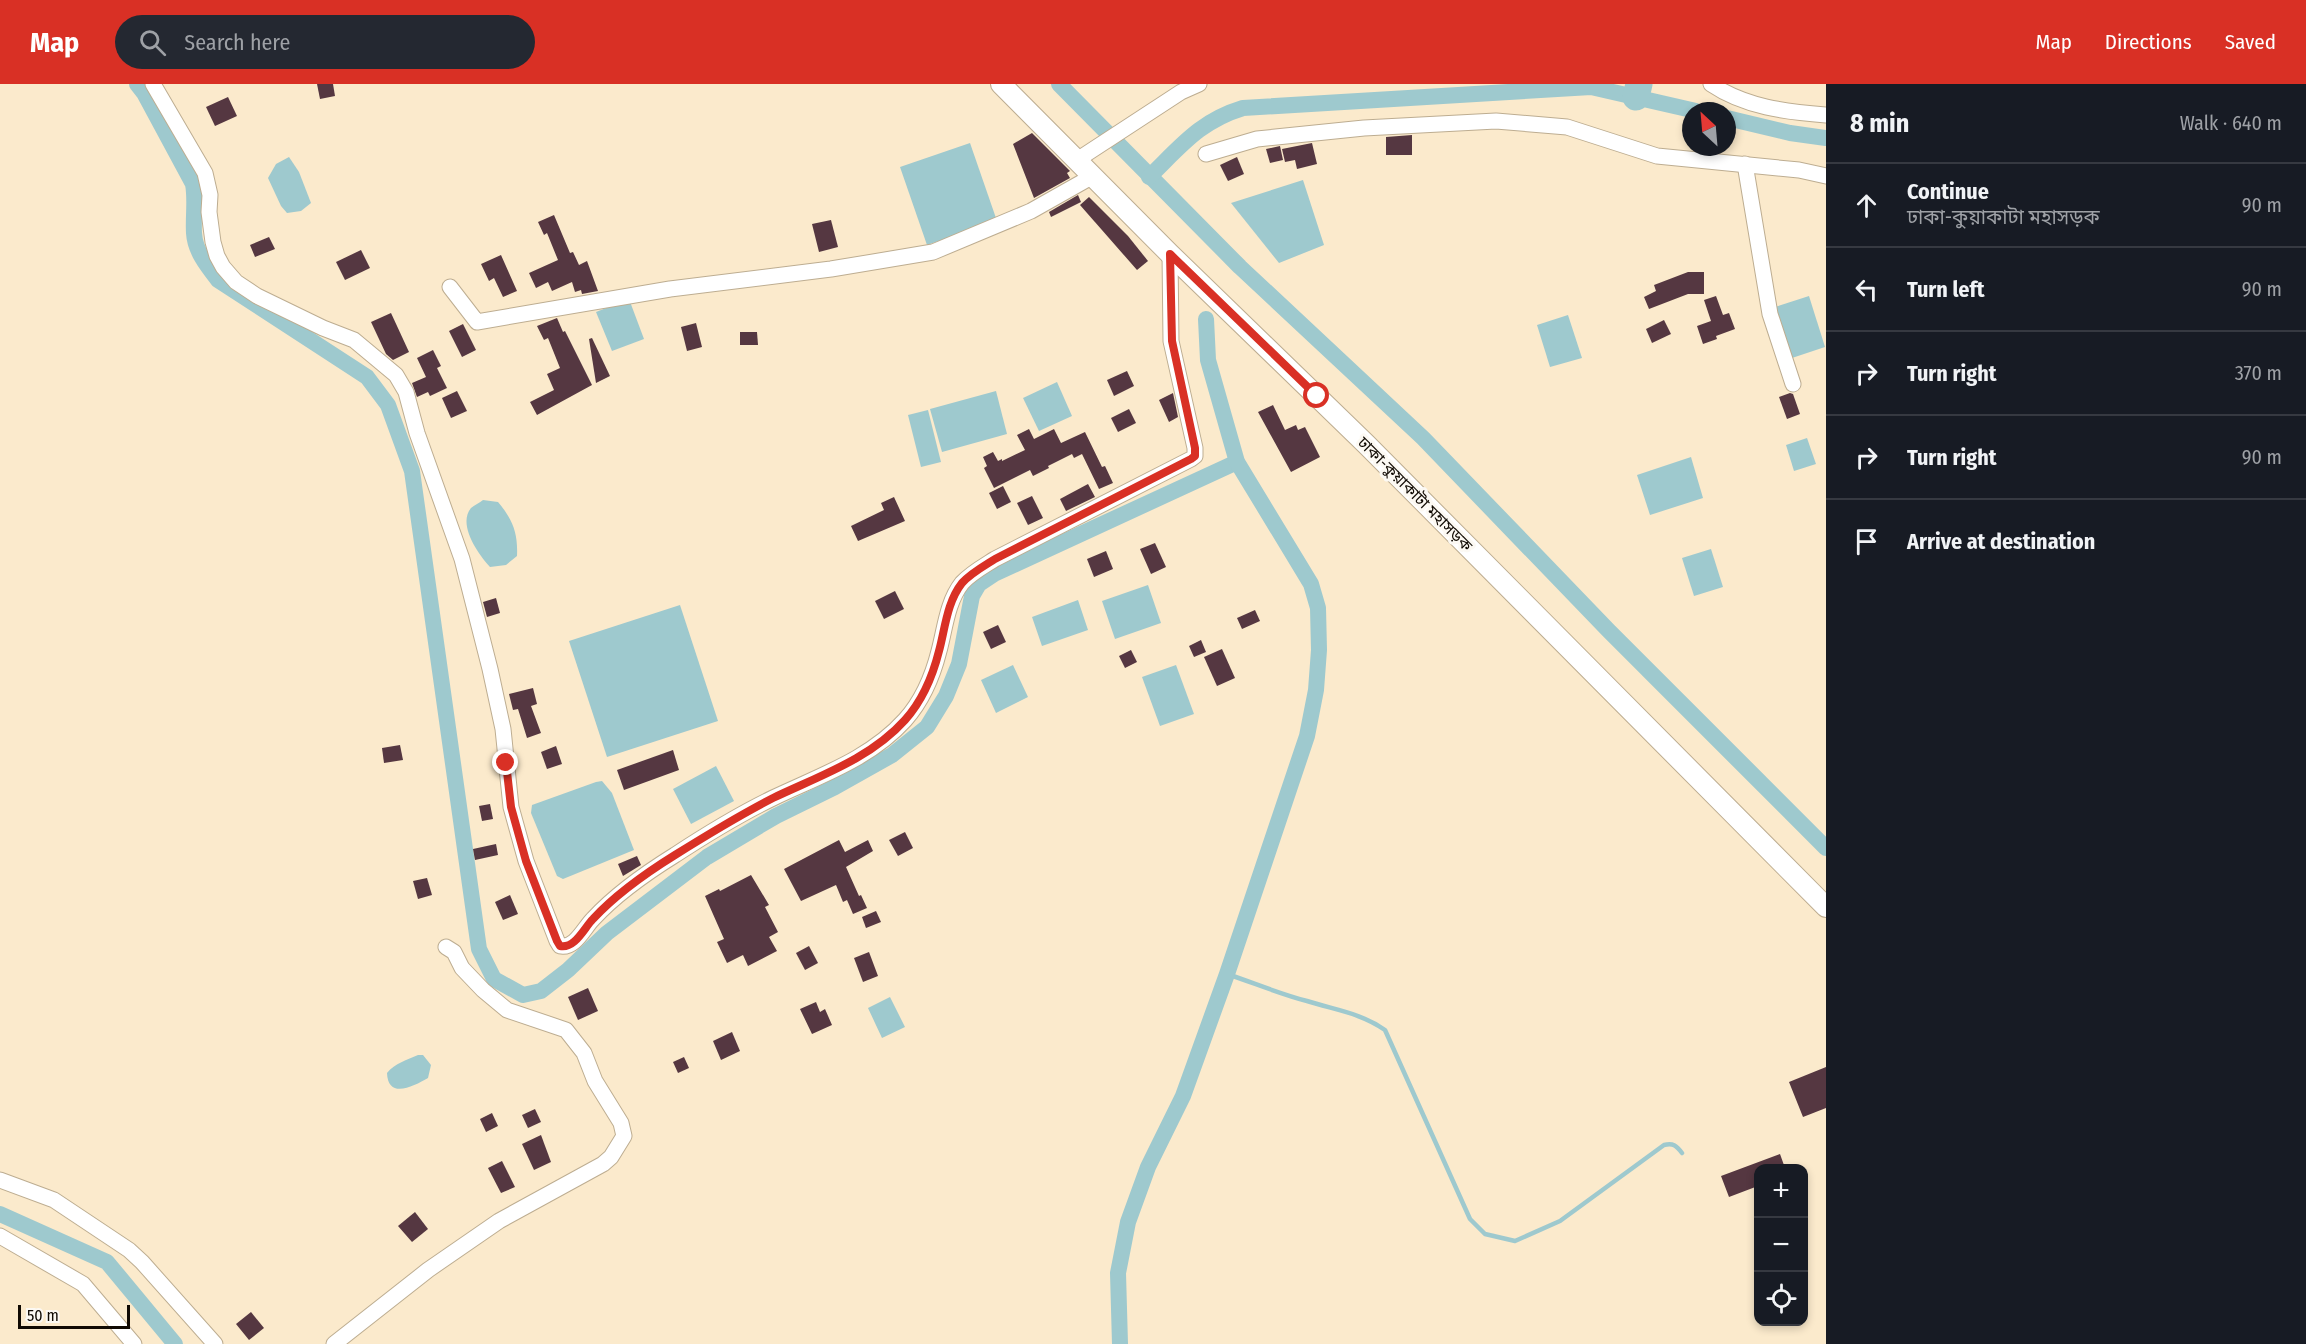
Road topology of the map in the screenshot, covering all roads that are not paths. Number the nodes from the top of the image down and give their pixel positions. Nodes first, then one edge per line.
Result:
1 (153, 84) edge
2 (1001, 84) edge
3 (1199, 84) edge
4 (1711, 84) edge
5 (1826, 115) edge
6 (1206, 154) dead end
7 (1077, 160) junction
8 (1745, 164) junction
9 (1093, 176) junction
10 (1826, 176) edge
11 (1170, 254) junction
12 (450, 287) dead end
13 (1794, 384) dead end
14 (1826, 907) edge
15 (446, 947) dead end
16 (0, 1180) edge
17 (0, 1236) edge
18 (134, 1344) edge
19 (215, 1344) edge
20 (334, 1344) edge

1 - 11 street
2 - 7 main road, ঢাকা-কুয়াকাটা মহাসড়ক
3 - 7 street
4 - 5 street
6 - 8 street
7 - 9 main road, ঢাকা-কুয়াকাটা মহাসড়ক
8 - 10 street
8 - 13 street
9 - 11 main road, ঢাকা-কুয়াকাটা মহাসড়ক
9 - 12 street
11 - 14 main road, ঢাকা-কুয়াকাটা মহাসড়ক
15 - 20 street
16 - 19 street
17 - 18 street

